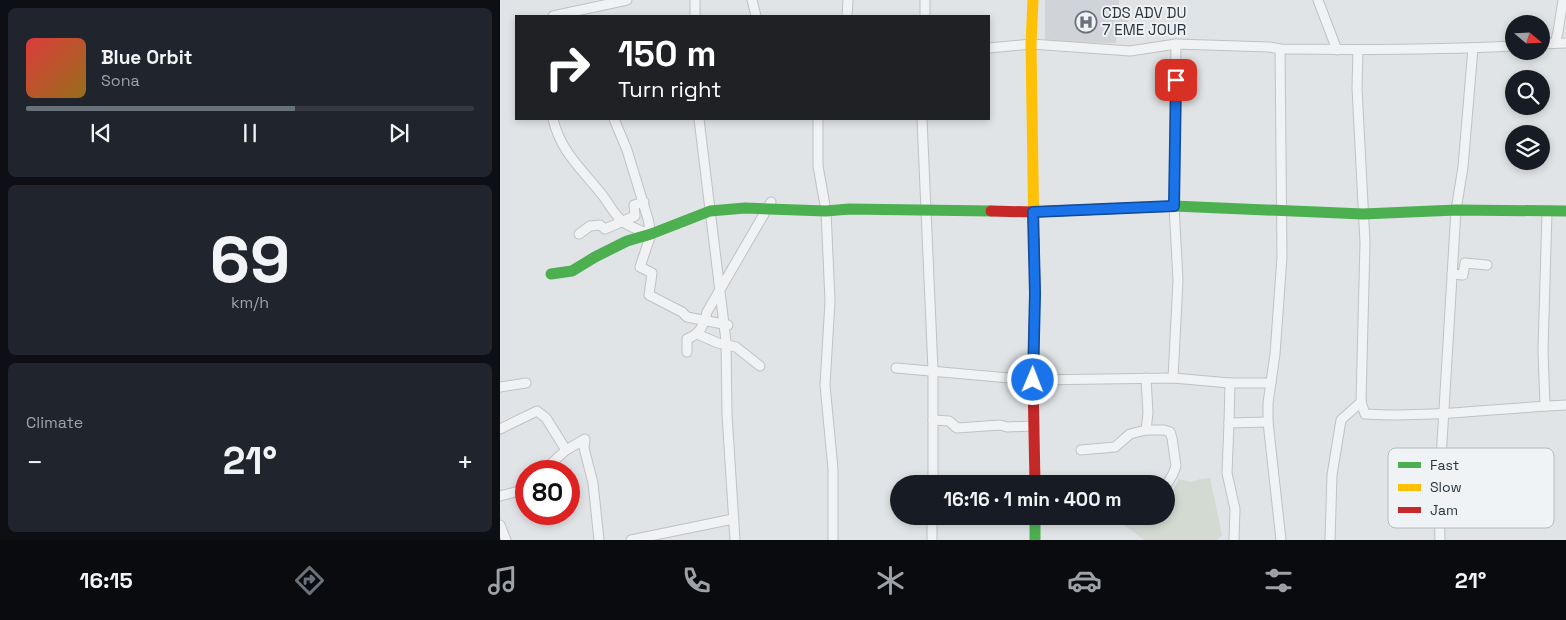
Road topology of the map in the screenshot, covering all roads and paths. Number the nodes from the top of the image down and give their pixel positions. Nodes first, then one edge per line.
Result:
1 (628, 0) edge
2 (695, 0) edge
3 (752, 0) edge
4 (848, 0) edge
5 (925, 0) edge
6 (1033, 0) edge
7 (1318, 0) edge
8 (1564, 1) edge
9 (558, 15) edge
10 (695, 15) edge
11 (756, 15) edge
12 (847, 15) edge
13 (924, 15) edge
14 (1550, 43) edge
15 (1554, 43) junction
16 (1566, 43) edge
17 (1031, 44) junction
18 (1176, 44) junction
19 (1505, 46) edge
20 (990, 48) edge
21 (1473, 48) junction
22 (1280, 49) junction
23 (1337, 50) junction
24 (1358, 50) junction
25 (553, 120) edge
26 (614, 120) edge
27 (699, 120) edge
28 (818, 120) edge
29 (922, 120) edge
30 (644, 202) junction
31 (769, 205) junction
32 (1174, 206) junction
33 (1282, 210) junction
34 (1456, 210) junction
35 (710, 211) junction
36 (826, 211) junction
37 (927, 211) junction
38 (1566, 211) edge
39 (1033, 212) junction
40 (1546, 212) junction
41 (1363, 214) junction
42 (624, 222) junction
43 (579, 234) dead end
44 (651, 234) junction
45 (1487, 265) dead end
46 (551, 274) dead end
47 (1452, 274) junction
48 (720, 290) junction
49 (705, 321) junction
50 (727, 325) junction
51 (697, 334) junction
52 (726, 344) junction
53 (687, 352) dead end
54 (760, 366) dead end
55 (896, 368) dead end
56 (933, 370) junction
57 (1146, 378) junction
58 (1173, 378) junction
59 (1033, 380) junction
60 (1271, 382) junction
61 (526, 383) dead end
62 (1230, 383) junction
63 (500, 387) edge
64 (1361, 402) junction
65 (1566, 405) edge
66 (1545, 406) junction
67 (1444, 413) junction
68 (933, 420) junction
69 (1268, 422) junction
70 (1229, 423) junction
71 (1034, 426) junction
72 (500, 429) edge
73 (1146, 430) junction
74 (1442, 448) edge
75 (566, 450) junction
76 (1082, 450) dead end
77 (555, 460) edge
78 (933, 475) edge
79 (1035, 475) edge
80 (1173, 475) edge
81 (515, 492) edge
82 (500, 496) edge
83 (733, 519) junction
84 (500, 525) edge
85 (932, 525) edge
86 (1035, 525) edge
87 (506, 540) edge
88 (600, 540) edge
89 (631, 540) edge
90 (734, 540) edge
91 (833, 540) edge
92 (932, 540) edge
93 (1035, 540) edge
94 (1234, 540) edge
95 (1281, 540) edge
96 (1330, 540) edge

1 - 9 street
2 - 10 street
3 - 11 street
4 - 12 street
5 - 13 street
6 - 17 main road
7 - 23 street
8 - 15 street
14 - 15 street
15 - 16 street
17 - 18 street
17 - 20 street
17 - 39 main road
18 - 22 street
18 - 32 street
19 - 21 street
21 - 24 street
21 - 34 street
22 - 23 street
22 - 33 street
23 - 24 street
24 - 41 street
25 - 42 street
26 - 30 street
27 - 35 street
28 - 36 street
29 - 37 street
30 - 42 street
30 - 44 street
31 - 35 main road
31 - 36 main road
31 - 48 street
32 - 33 main road
32 - 39 main road
32 - 58 street
33 - 41 main road
33 - 60 street
34 - 40 main road
34 - 41 main road
34 - 47 street
35 - 44 main road
35 - 48 street
36 - 37 main road
36 - 91 street
37 - 39 main road
37 - 56 street
38 - 40 main road
39 - 59 main road
40 - 66 street
41 - 64 street
42 - 43 street
42 - 44 street
44 - 46 main road
44 - 49 street
45 - 47 street
47 - 67 street
48 - 49 street
48 - 50 street
49 - 50 street
49 - 51 street
50 - 52 street
51 - 52 street
51 - 53 street
52 - 54 street
52 - 83 street
55 - 56 street
56 - 59 street
56 - 68 street
57 - 58 street
57 - 59 street
57 - 73 street
58 - 62 street
59 - 71 main road
60 - 62 street
60 - 69 street
61 - 63 street
62 - 70 street
64 - 67 street
64 - 96 street
65 - 66 street
66 - 67 street
67 - 74 street
68 - 71 street
68 - 78 street
69 - 70 street
69 - 95 street
70 - 94 street
71 - 79 main road
72 - 75 street
73 - 76 street
73 - 80 street
75 - 77 street
75 - 88 street
81 - 82 street
83 - 89 street
83 - 90 street
84 - 87 street
85 - 92 street
86 - 93 main road

